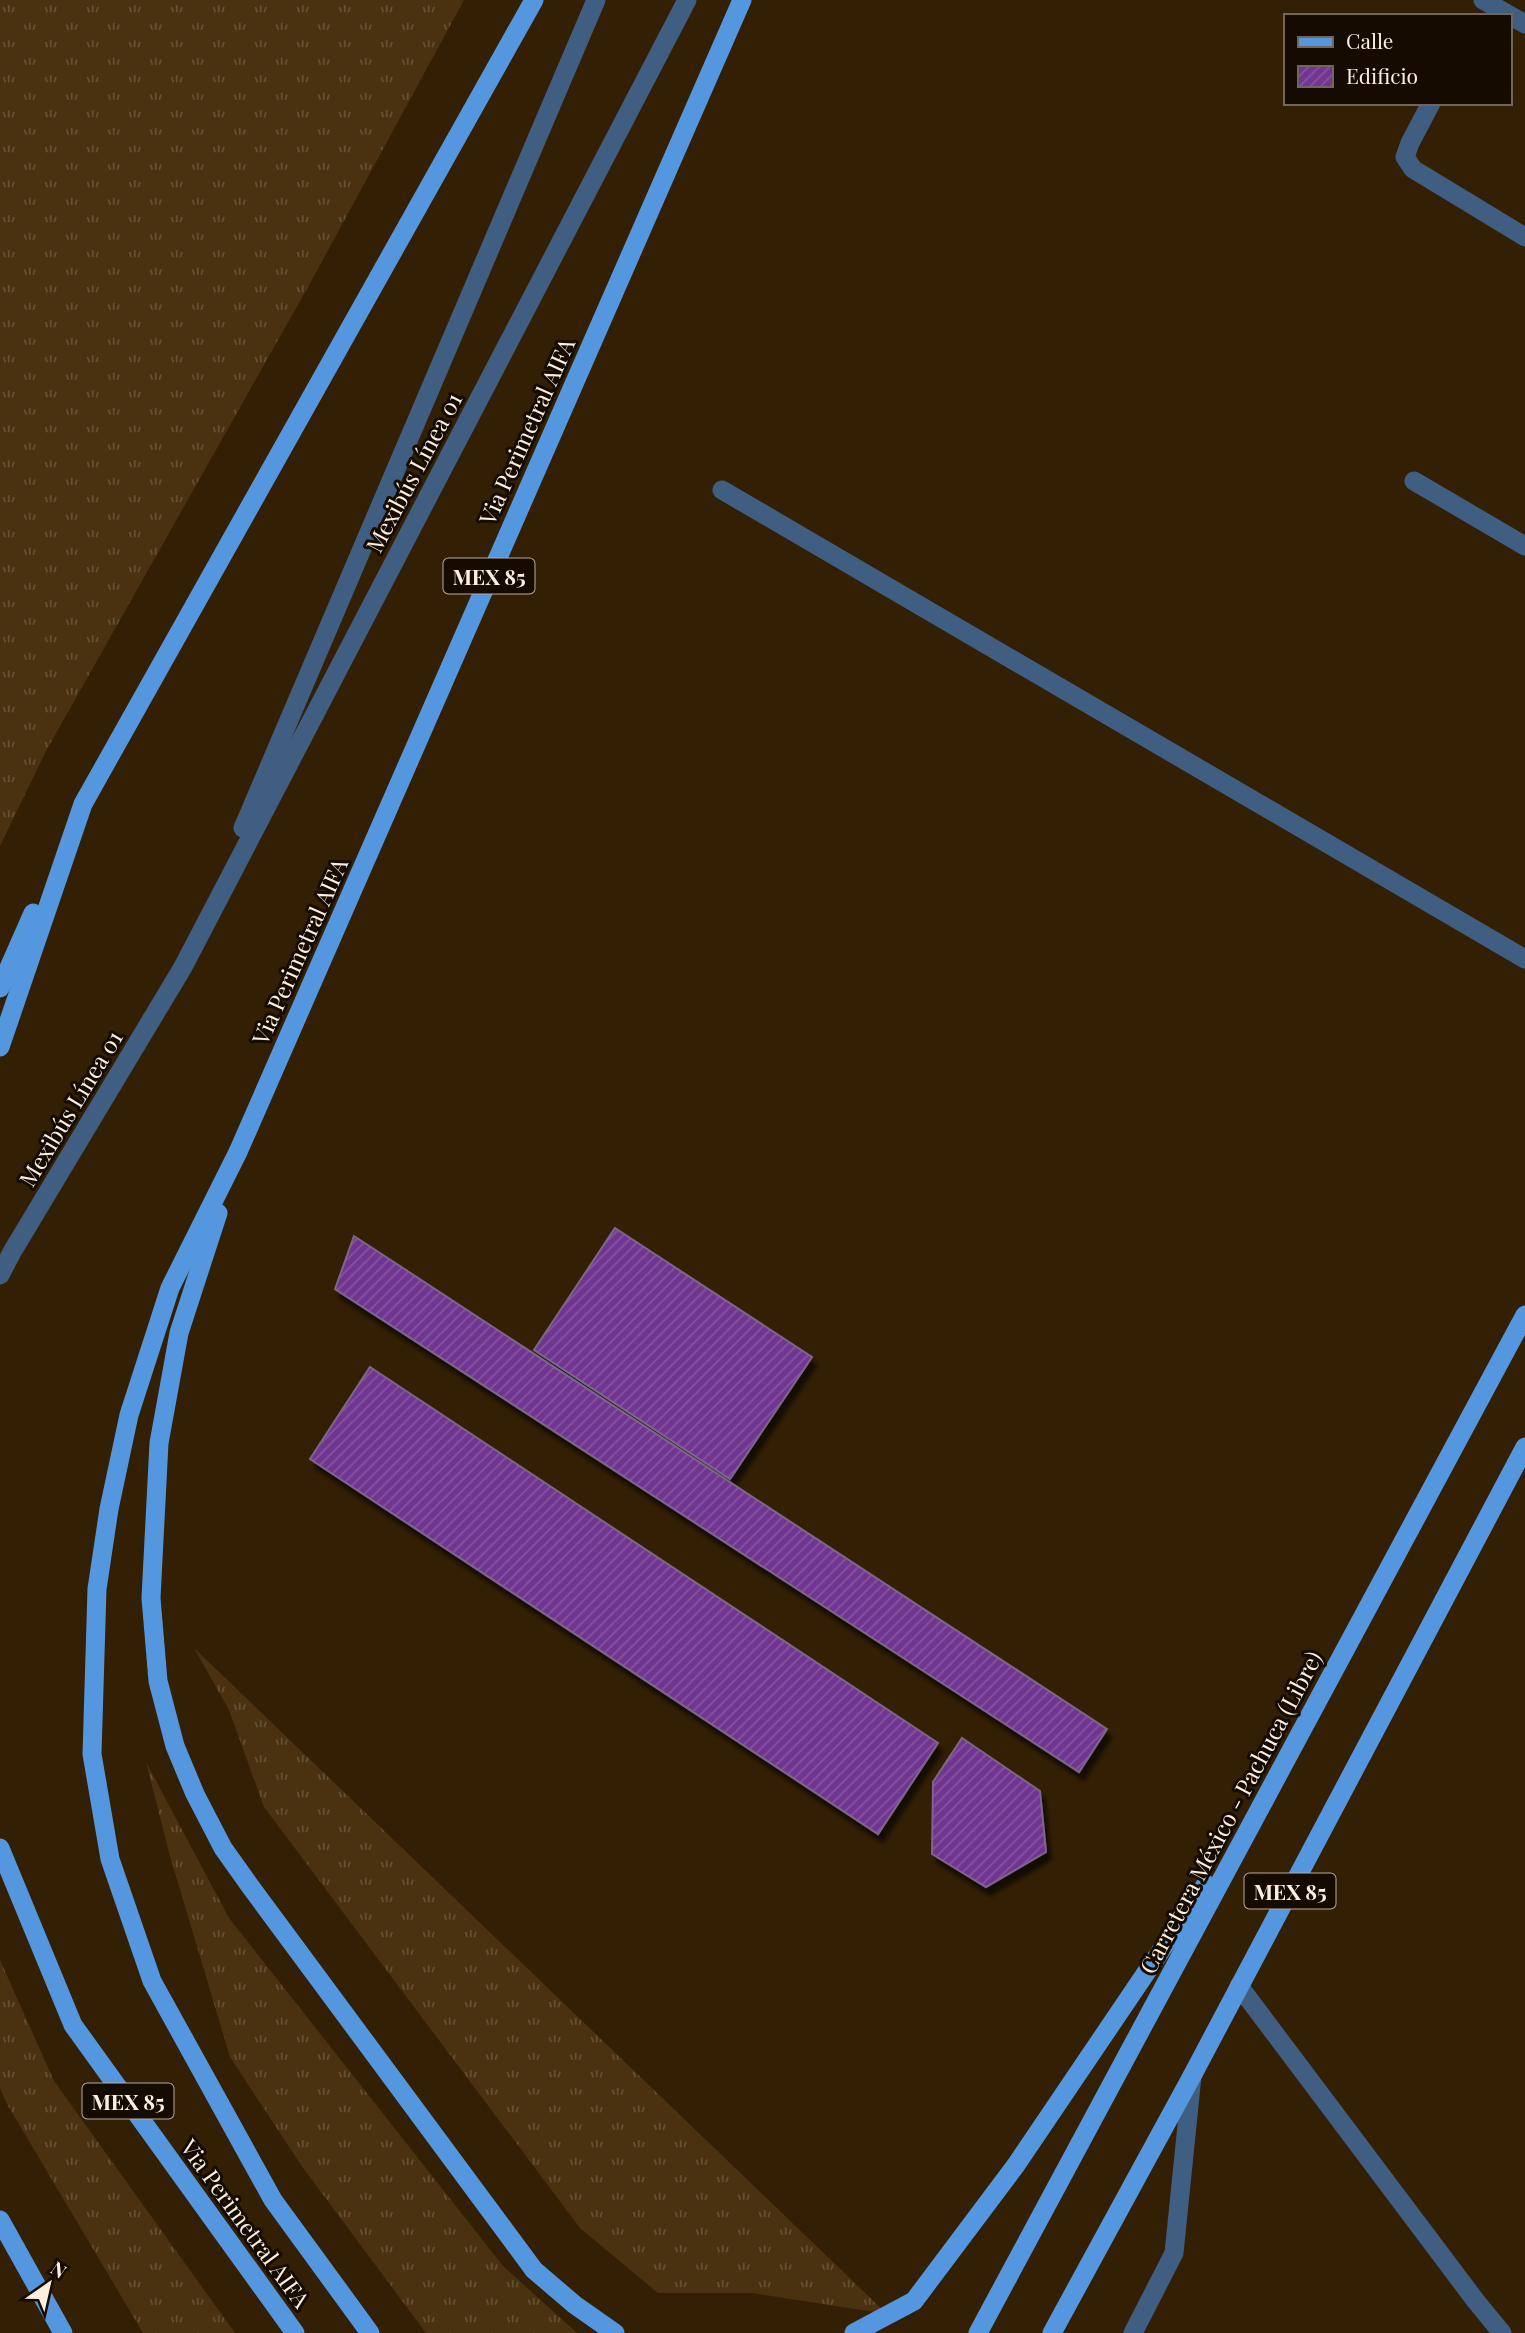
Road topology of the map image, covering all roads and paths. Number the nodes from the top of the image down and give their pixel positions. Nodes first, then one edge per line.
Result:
1 (534, 0) edge
2 (596, 0) edge
3 (687, 0) edge
4 (742, 0) edge
5 (1482, 6) edge
6 (1501, 14) edge
7 (1429, 105) edge
8 (1525, 237) edge
9 (1414, 481) dead end
10 (722, 491) dead end
11 (1525, 546) edge
12 (83, 804) junction
13 (1525, 958) edge
14 (183, 967) junction
15 (0, 988) edge
16 (0, 1047) edge
17 (238, 1152) junction
18 (0, 1275) edge
19 (1525, 1315) edge
20 (1525, 1447) edge
21 (1266, 1796) junction
22 (0, 1848) edge
23 (1239, 1986) junction
24 (1192, 2076) junction
25 (0, 2220) edge
26 (63, 2333) edge
27 (295, 2333) edge
28 (370, 2333) edge
29 (615, 2333) edge
30 (854, 2333) edge
31 (978, 2333) edge
32 (1052, 2333) edge
33 (1133, 2333) edge
34 (1502, 2333) edge

1 - 12 main road
2 - 14 street, Mexibús Línea 01
3 - 14 street, Mexibús Línea 01
4 - 17 main road, Via Perimetral AIFA / MEX 85
5 - 6 street
7 - 8 street
9 - 11 street
10 - 13 street
12 - 15 main road
12 - 16 main road
14 - 18 street, Mexibús Línea 01
17 - 28 main road
17 - 29 main road
19 - 21 main road, Carretera México - Pachuca (Libre) / MEX 85
20 - 23 main road, MEX 85
21 - 30 main road
21 - 31 main road, Carretera México - Pachuca (Libre) / MEX 85
22 - 27 main road, Via Perimetral AIFA / MEX 85
23 - 24 main road, MEX 85
23 - 34 street
24 - 32 main road, MEX 85
24 - 33 street
25 - 26 main road

